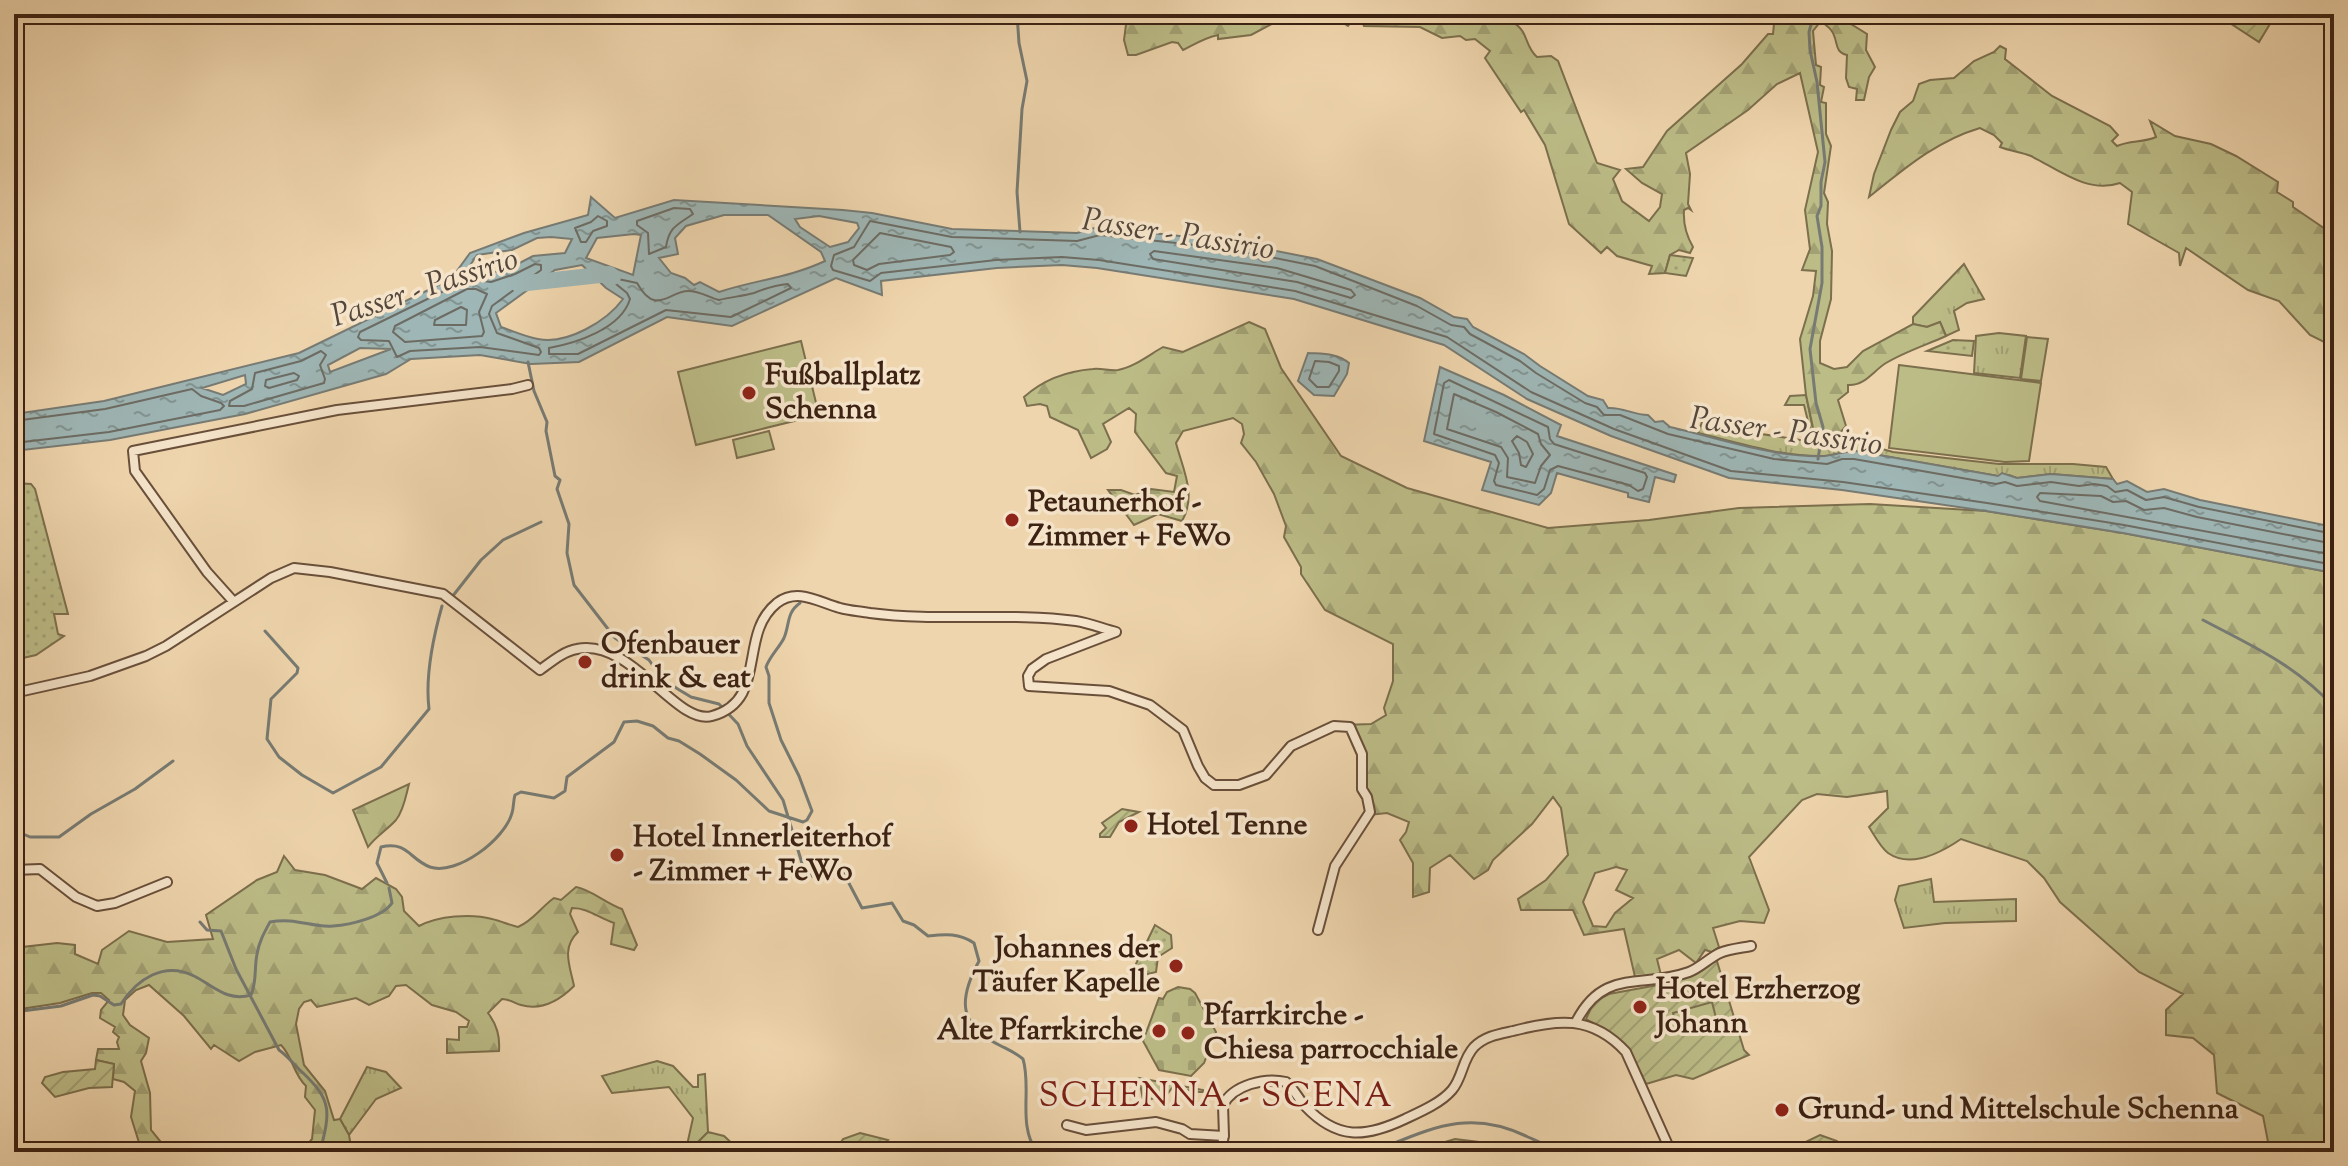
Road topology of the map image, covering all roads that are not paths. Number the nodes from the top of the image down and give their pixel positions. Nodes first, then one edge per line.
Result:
1 (528, 385) dead end
2 (233, 601) junction
3 (14, 693) edge
4 (14, 870) edge
5 (167, 882) dead end
6 (1318, 930) dead end
7 (1751, 946) dead end
8 (1576, 1022) junction
9 (1067, 1125) dead end
10 (1222, 1144) edge
11 (1671, 1152) edge

1 - 2 street
2 - 3 street
2 - 6 street
4 - 5 street
7 - 8 street
8 - 10 street
8 - 11 street
9 - 10 street

